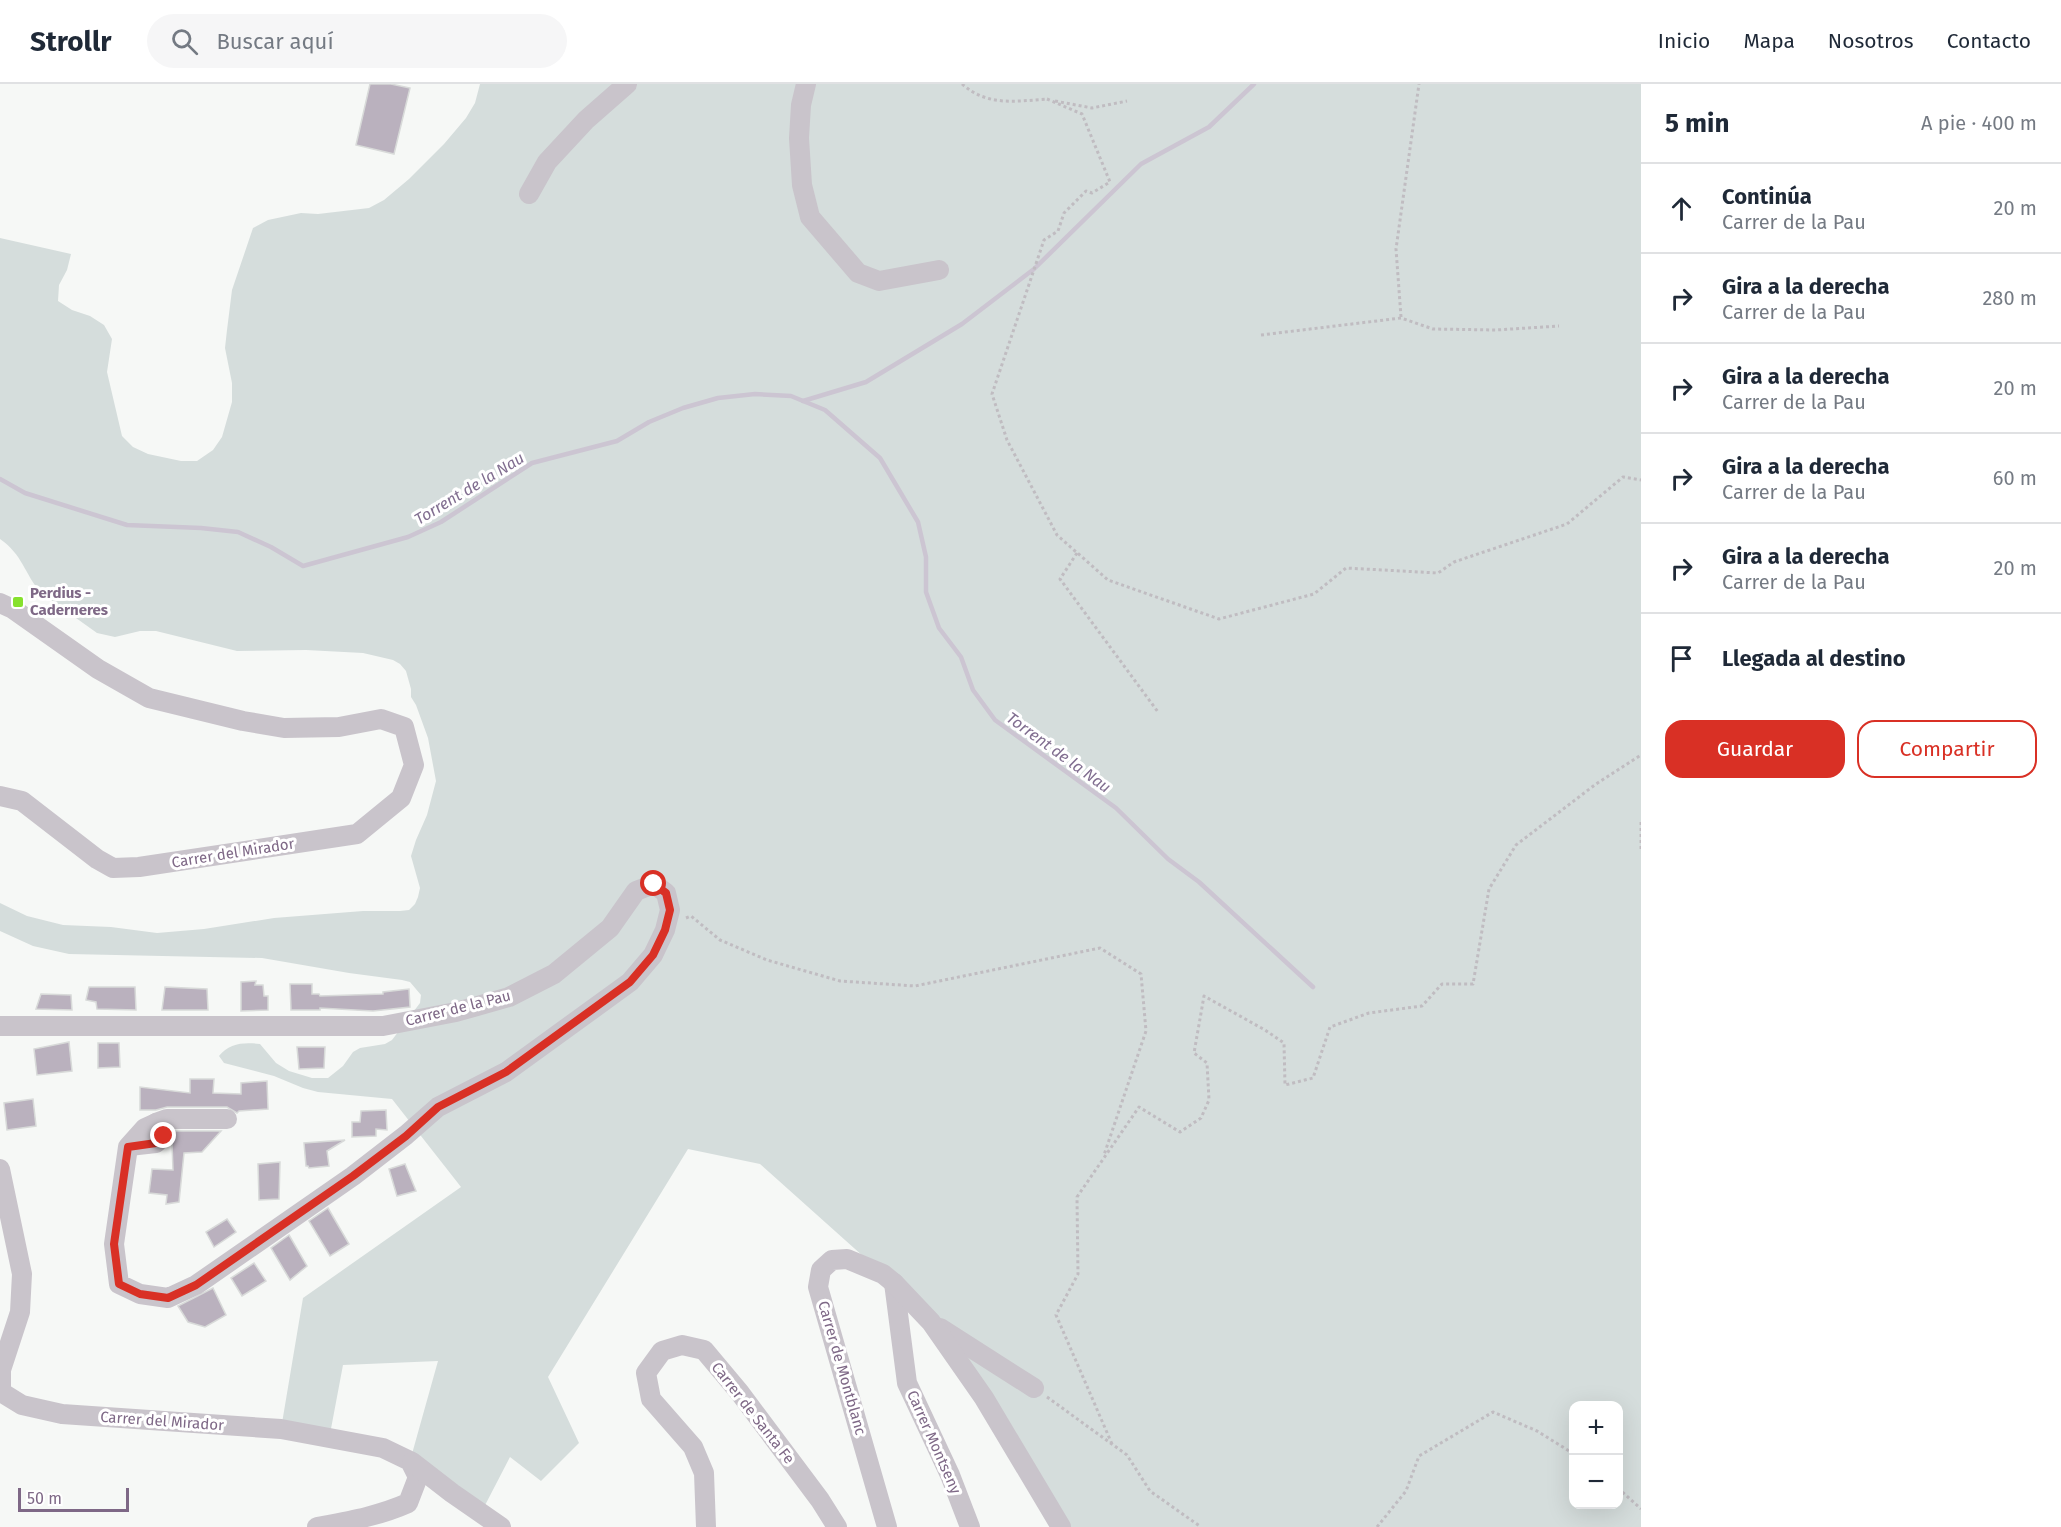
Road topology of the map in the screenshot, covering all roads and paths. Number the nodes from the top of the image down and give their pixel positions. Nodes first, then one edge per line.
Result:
1 (627, 84) edge
2 (806, 84) edge
3 (962, 84) edge
4 (1419, 84) edge
5 (1047, 99) junction
6 (1126, 100) dead end
7 (529, 194) dead end
8 (939, 270) dead end
9 (1401, 318) junction
10 (1559, 326) dead end
11 (1261, 335) dead end
12 (1641, 480) edge
13 (1077, 552) junction
14 (0, 603) edge
15 (1158, 712) dead end
16 (1641, 755) edge
17 (0, 796) edge
18 (1641, 822) edge
19 (1641, 852) edge
20 (667, 924) junction
21 (0, 1026) edge
22 (227, 1119) dead end
23 (1102, 1160) junction
24 (0, 1169) edge
25 (894, 1283) junction
26 (931, 1322) junction
27 (1034, 1388) joint
28 (1112, 1444) junction
29 (1569, 1451) edge
30 (410, 1461) junction
31 (1623, 1493) edge
32 (1641, 1509) edge
33 (317, 1527) edge
34 (501, 1527) edge
35 (706, 1527) edge
36 (837, 1527) edge
37 (887, 1527) edge
38 (970, 1527) edge
39 (1060, 1527) edge
40 (1201, 1527) edge
41 (1377, 1527) edge

1 - 7 street
2 - 8 street
3 - 5 path
4 - 9 path
5 - 6 path
5 - 13 path
9 - 10 path
9 - 11 path
12 - 13 path
13 - 15 path
14 - 17 street, Carrer del Mirador
16 - 23 path
18 - 19 path
20 - 21 street, Carrer de la Pau
20 - 22 street, Carrer de la Pau
20 - 23 path
23 - 28 path
24 - 30 street, Carrer del Mirador
25 - 26 street, Carrer de Montblanc
25 - 37 street, Carrer de Montblanc
25 - 38 street, Carrer Montseny
26 - 27 street, Carrer de Montblanc
26 - 39 street, Carrer de Montblanc
27 - 28 path
28 - 40 path
29 - 41 path
30 - 33 street
30 - 34 street
31 - 32 path
35 - 36 street, Carrer de Santa Fe

